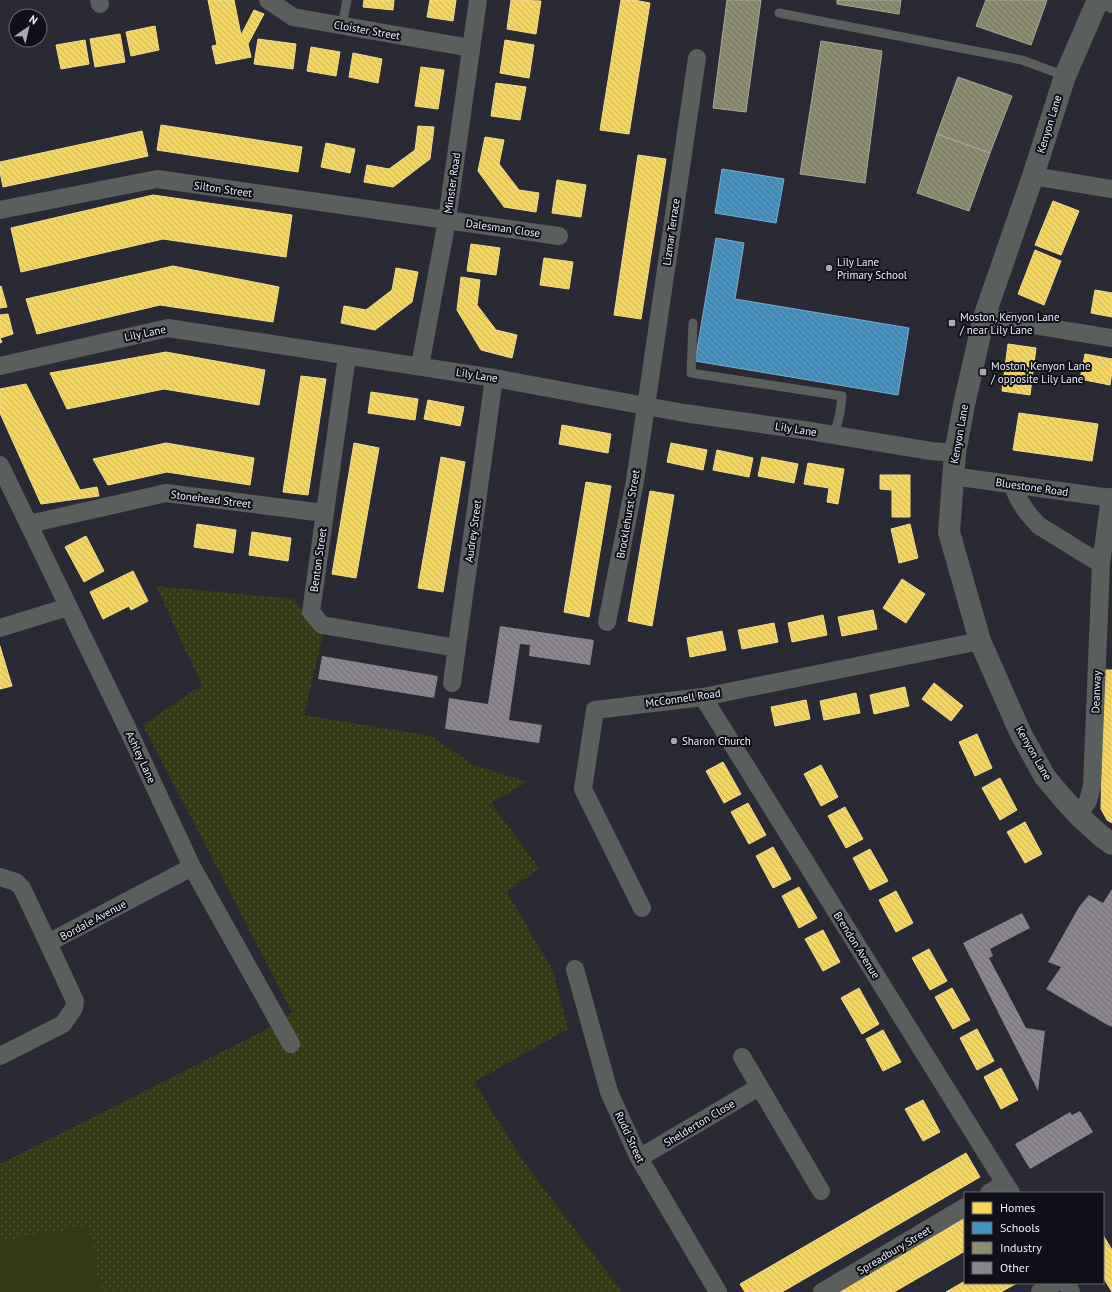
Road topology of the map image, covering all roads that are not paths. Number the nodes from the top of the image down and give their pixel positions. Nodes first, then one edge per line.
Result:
1 (268, 0) edge
2 (347, 0) edge
3 (478, 0) edge
4 (1098, 0) edge
5 (1106, 0) edge
6 (1112, 4) edge
7 (779, 13) dead end
8 (342, 26) junction
9 (471, 48) junction
10 (697, 58) dead end
11 (1065, 76) junction
12 (1033, 176) junction
13 (1112, 189) edge
14 (0, 210) edge
15 (447, 220) junction
16 (559, 236) dead end
17 (984, 317) junction
18 (693, 323) dead end
19 (1112, 338) edge
20 (348, 356) junction
21 (0, 366) edge
22 (420, 366) junction
23 (494, 378) junction
24 (646, 406) junction
25 (834, 435) junction
26 (955, 453) junction
27 (0, 465) edge
28 (952, 476) junction
29 (1012, 485) junction
30 (6, 493) edge
31 (1111, 498) edge
32 (324, 513) junction
33 (29, 524) junction
34 (1101, 564) junction
35 (68, 606) junction
36 (607, 622) dead end
37 (0, 628) edge
38 (980, 641) junction
39 (457, 648) junction
40 (452, 683) dead end
41 (703, 697) junction
42 (1078, 815) junction
43 (1112, 844) edge
44 (192, 867) junction
45 (0, 877) edge
46 (642, 908) dead end
47 (48, 943) junction
48 (575, 969) dead end
49 (291, 1044) dead end
50 (0, 1056) edge
51 (742, 1057) dead end
52 (759, 1087) junction
53 (639, 1158) junction
54 (1008, 1188) edge
55 (821, 1191) dead end
56 (993, 1192) edge
57 (964, 1208) edge
58 (1054, 1284) edge
59 (718, 1292) edge
60 (822, 1292) edge
61 (1040, 1292) edge

1 - 8 street, Cloister Street
2 - 8 lane
3 - 9 street, Minster Road
4 - 11 street, Kenyon Lane
5 - 6 street
7 - 11 lane
8 - 9 street, Cloister Street
9 - 15 street, Minster Road
10 - 24 street, Lizmar Terrace
11 - 12 street, Kenyon Lane
12 - 13 street
12 - 17 street, Kenyon Lane
14 - 15 street, Silton Street
15 - 16 street, Dalesman Close
15 - 22 street, Minster Road
17 - 19 street
17 - 26 street, Kenyon Lane
18 - 25 lane
20 - 21 street, Lily Lane
20 - 22 street, Lily Lane
20 - 32 street, Benton Street
22 - 23 street, Lily Lane
23 - 24 street, Lily Lane
23 - 39 street, Audrey Street
24 - 25 street, Lily Lane
24 - 36 street, Brocklehurst Street
25 - 26 street, Lily Lane
26 - 28 street, Kenyon Lane
27 - 30 street, Ashley Lane
28 - 29 street, Bluestone Road
28 - 38 street, Kenyon Lane
29 - 31 street, Bluestone Road
29 - 34 street
30 - 33 street, Ashley Lane
31 - 34 street, Deanway
32 - 33 street, Stonehead Street
32 - 39 street, Benton Street
33 - 35 street, Ashley Lane
34 - 42 street, Deanway
35 - 37 street
35 - 44 street, Ashley Lane
38 - 41 street, McConnell Road
38 - 42 street, Kenyon Lane
39 - 40 street, Audrey Street
41 - 46 street, McConnell Road
41 - 54 street, Brendon Avenue
42 - 43 street, Kenyon Lane
44 - 47 street, Bordale Avenue
44 - 49 street, Ashley Lane
45 - 47 street, Bordale Avenue
47 - 50 street
48 - 53 street, Rudd Street
51 - 52 street
52 - 53 street, Shelderton Close
52 - 55 street
53 - 59 street, Rudd Street
54 - 56 street
57 - 60 street, Spreadbury Street
58 - 61 street

